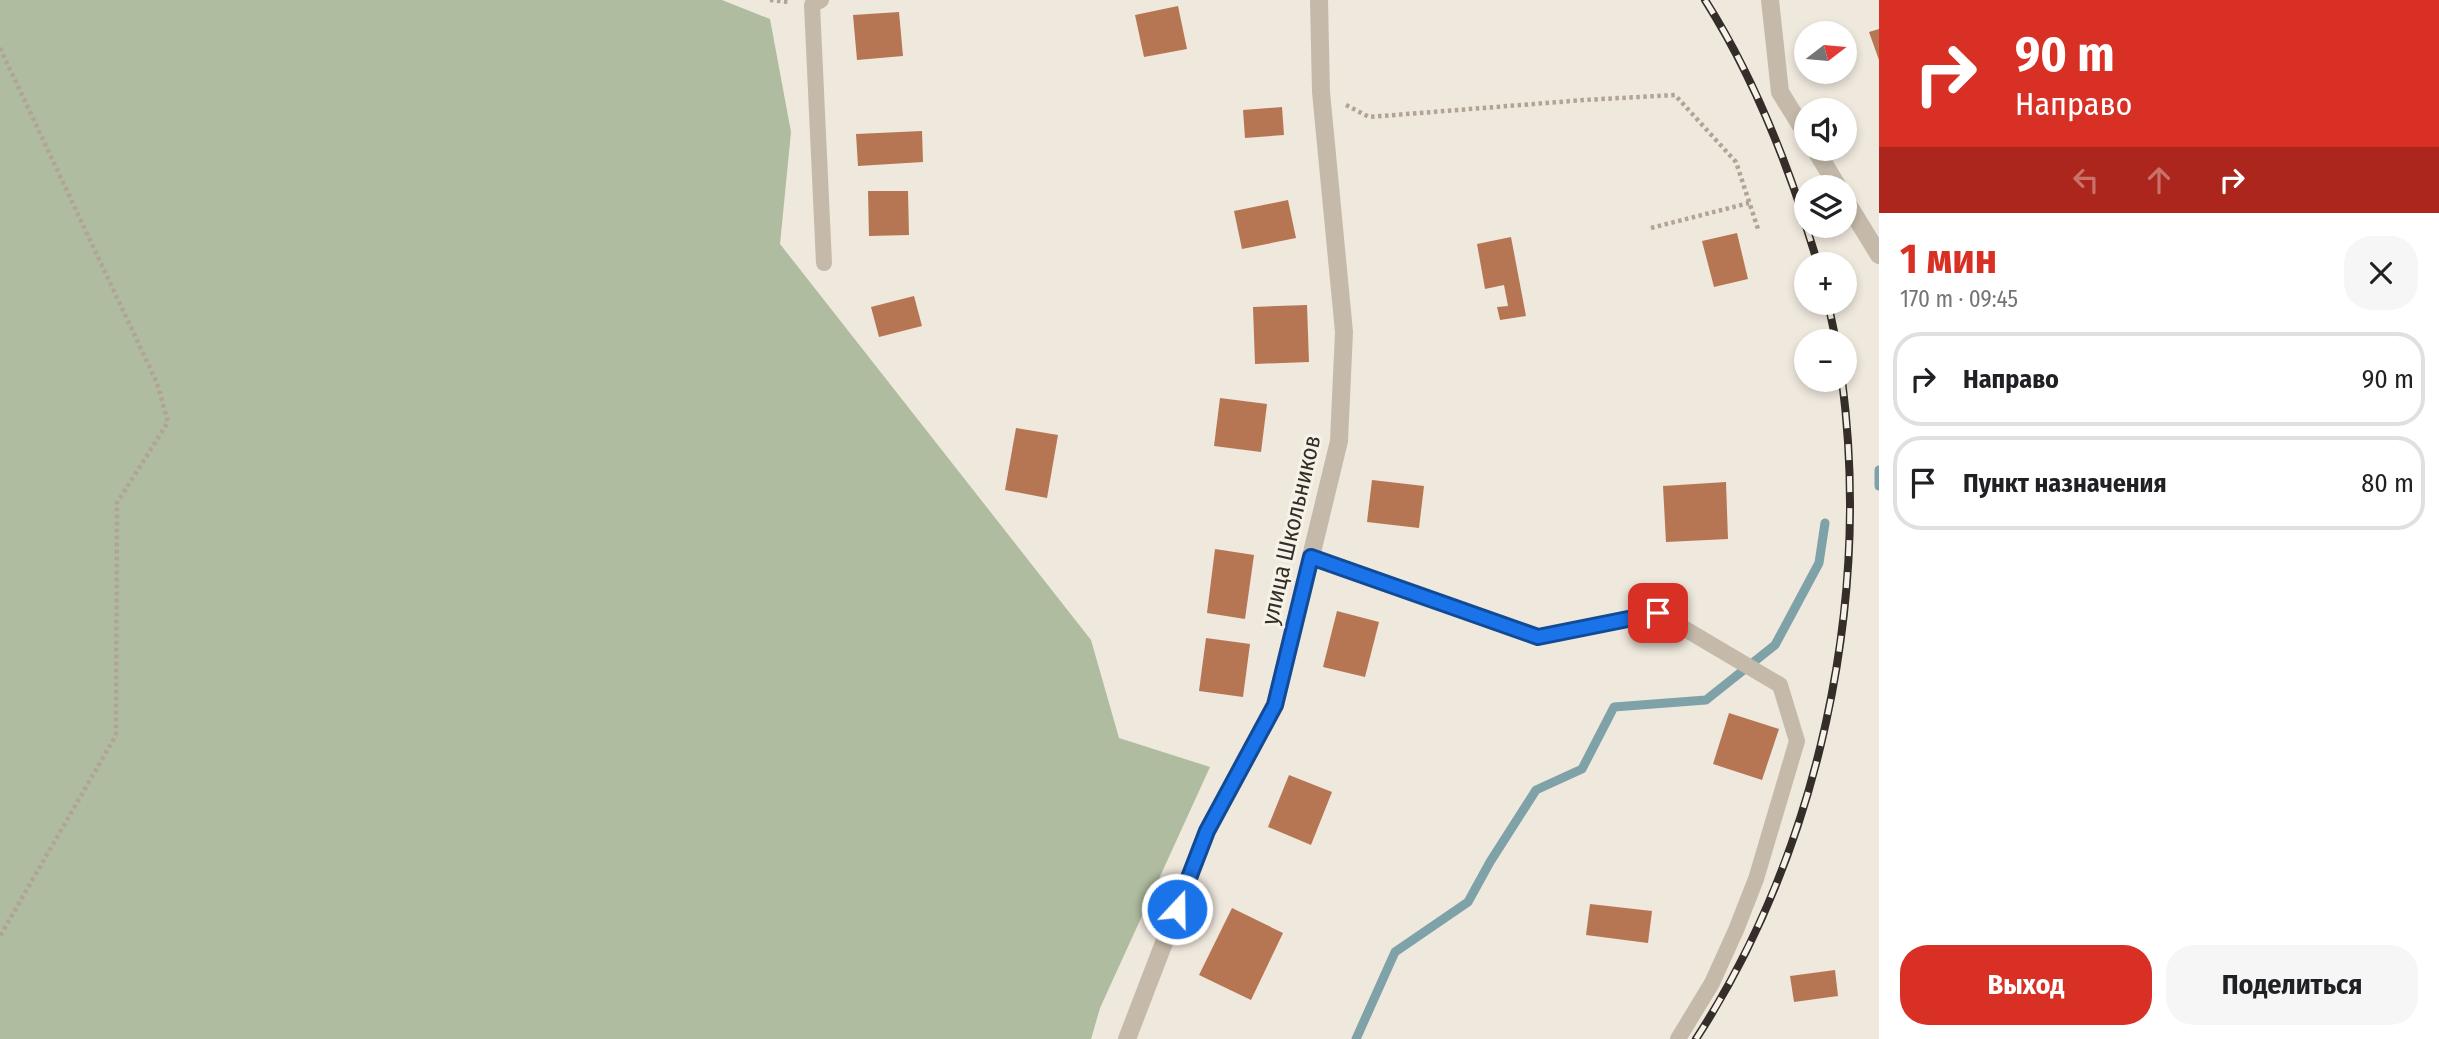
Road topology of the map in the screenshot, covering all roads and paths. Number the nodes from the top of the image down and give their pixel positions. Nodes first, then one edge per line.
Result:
1 (821, 0) edge
2 (1319, 0) edge
3 (1770, 0) edge
4 (0, 48) edge
5 (1321, 92) junction
6 (1794, 115) edge
7 (1749, 202) junction
8 (1857, 219) edge
9 (1651, 228) dead end
10 (1758, 229) dead end
11 (1879, 254) edge
12 (824, 263) dead end
13 (1311, 557) junction
14 (0, 936) edge
15 (1127, 1039) edge
16 (1678, 1039) edge

1 - 12 lane
2 - 5 street, улица Школьников
3 - 6 street
4 - 14 path
5 - 7 path
5 - 13 street, улица Школьников
7 - 9 path
7 - 10 path
8 - 11 street
13 - 15 street, улица Школьников
13 - 16 lane

